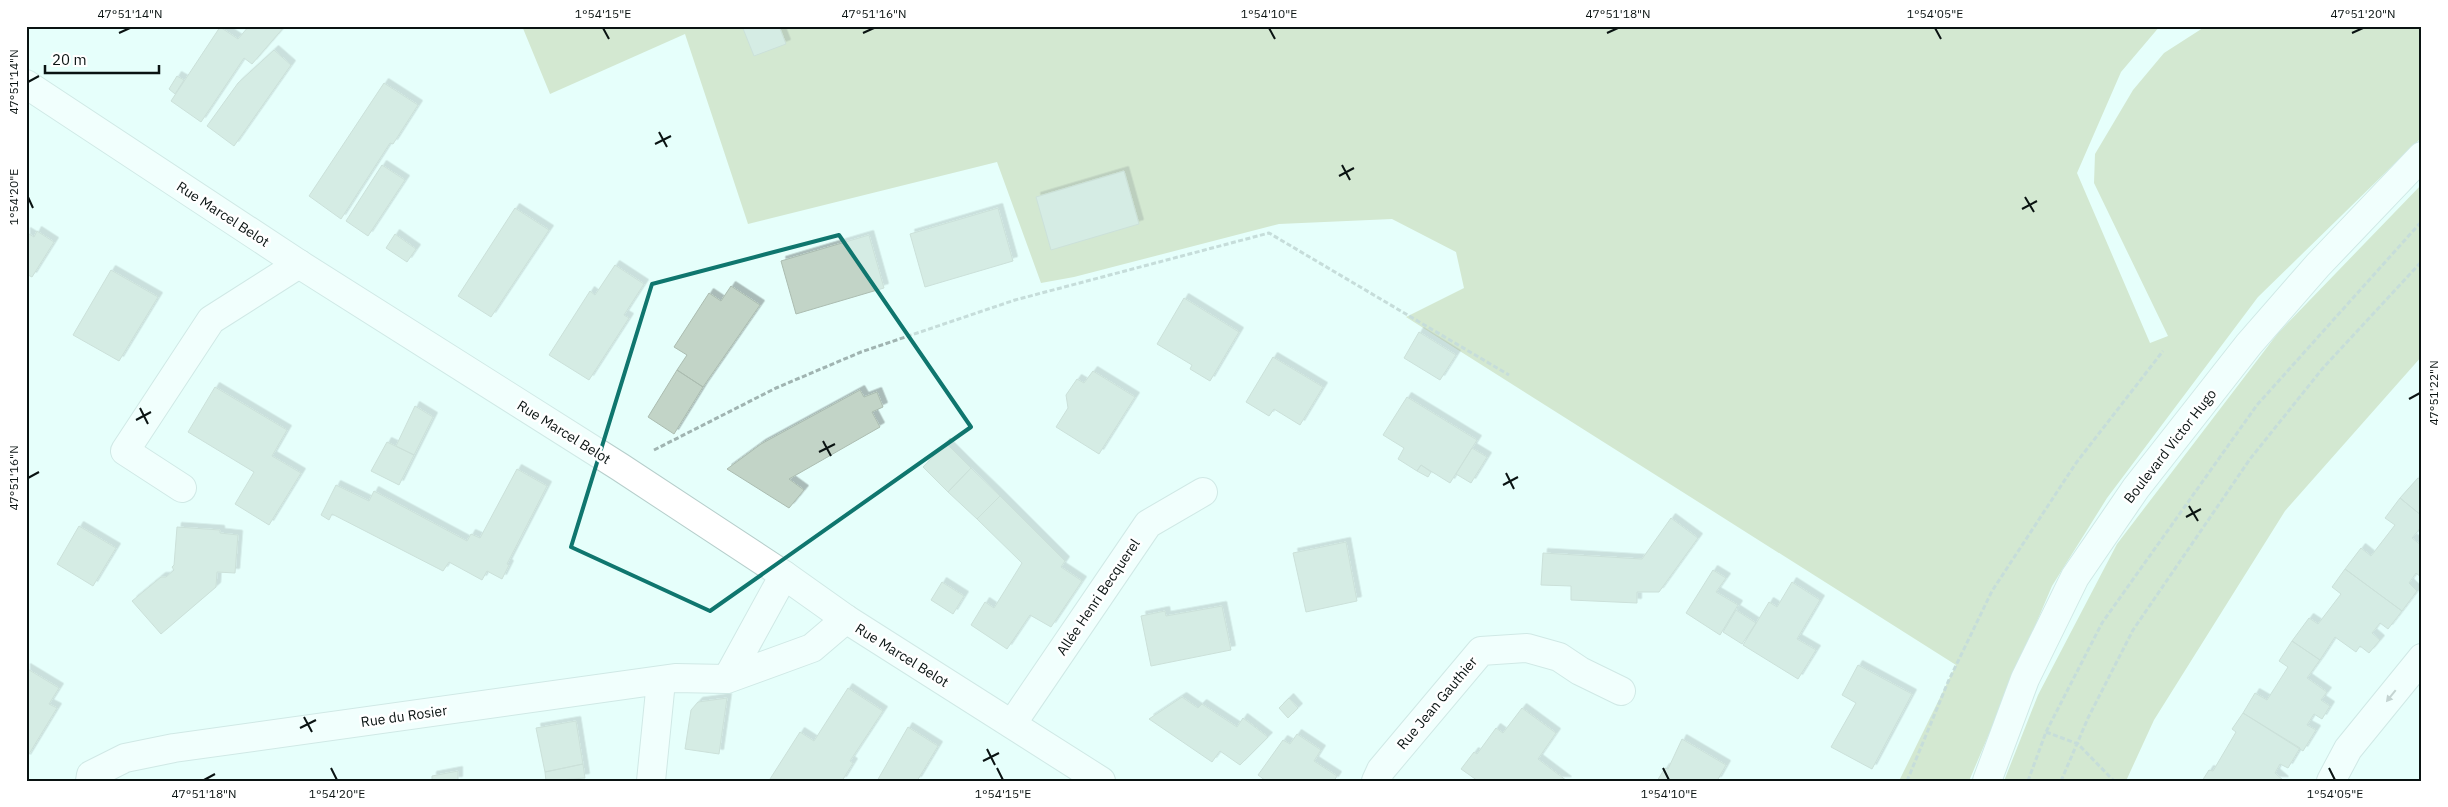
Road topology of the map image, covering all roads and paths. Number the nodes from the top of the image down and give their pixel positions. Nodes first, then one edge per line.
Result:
1 (26, 84) edge
2 (2422, 156) edge
3 (2422, 221) edge
4 (2422, 261) edge
5 (299, 264) junction
6 (2163, 351) dead end
7 (1510, 375) dead end
8 (620, 467) junction
9 (182, 488) dead end
10 (1204, 492) dead end
11 (784, 575) junction
12 (846, 619) junction
13 (2422, 658) edge
14 (727, 680) junction
15 (661, 681) junction
16 (1621, 691) dead end
17 (1012, 724) junction
18 (2046, 732) junction
19 (2078, 744) junction
20 (90, 781) edge
21 (650, 781) edge
22 (1101, 781) edge
23 (1376, 781) edge
24 (1907, 781) edge
25 (1987, 781) edge
26 (2028, 781) edge
27 (2061, 781) edge
28 (2114, 781) edge
29 (2331, 781) edge

1 - 5 street, Rue Marcel Belot
2 - 25 street, Boulevard Victor Hugo
3 - 18 path
4 - 19 path
5 - 8 street, Rue Marcel Belot
5 - 9 street
6 - 24 path
7 - 8 path
8 - 11 street, Rue Marcel Belot
10 - 17 street, Allée Henri Becquerel
11 - 12 street, Rue Marcel Belot
11 - 14 street
12 - 14 street, Rue du Rosier
12 - 17 street, Rue Marcel Belot
13 -> 29 street
14 - 15 street, Rue du Rosier
15 - 20 street, Rue du Rosier
15 - 21 street
16 - 23 street, Rue Jean Gauthier
17 - 22 street, Rue Marcel Belot
18 - 19 path
18 - 26 path
19 - 27 path
19 - 28 path

